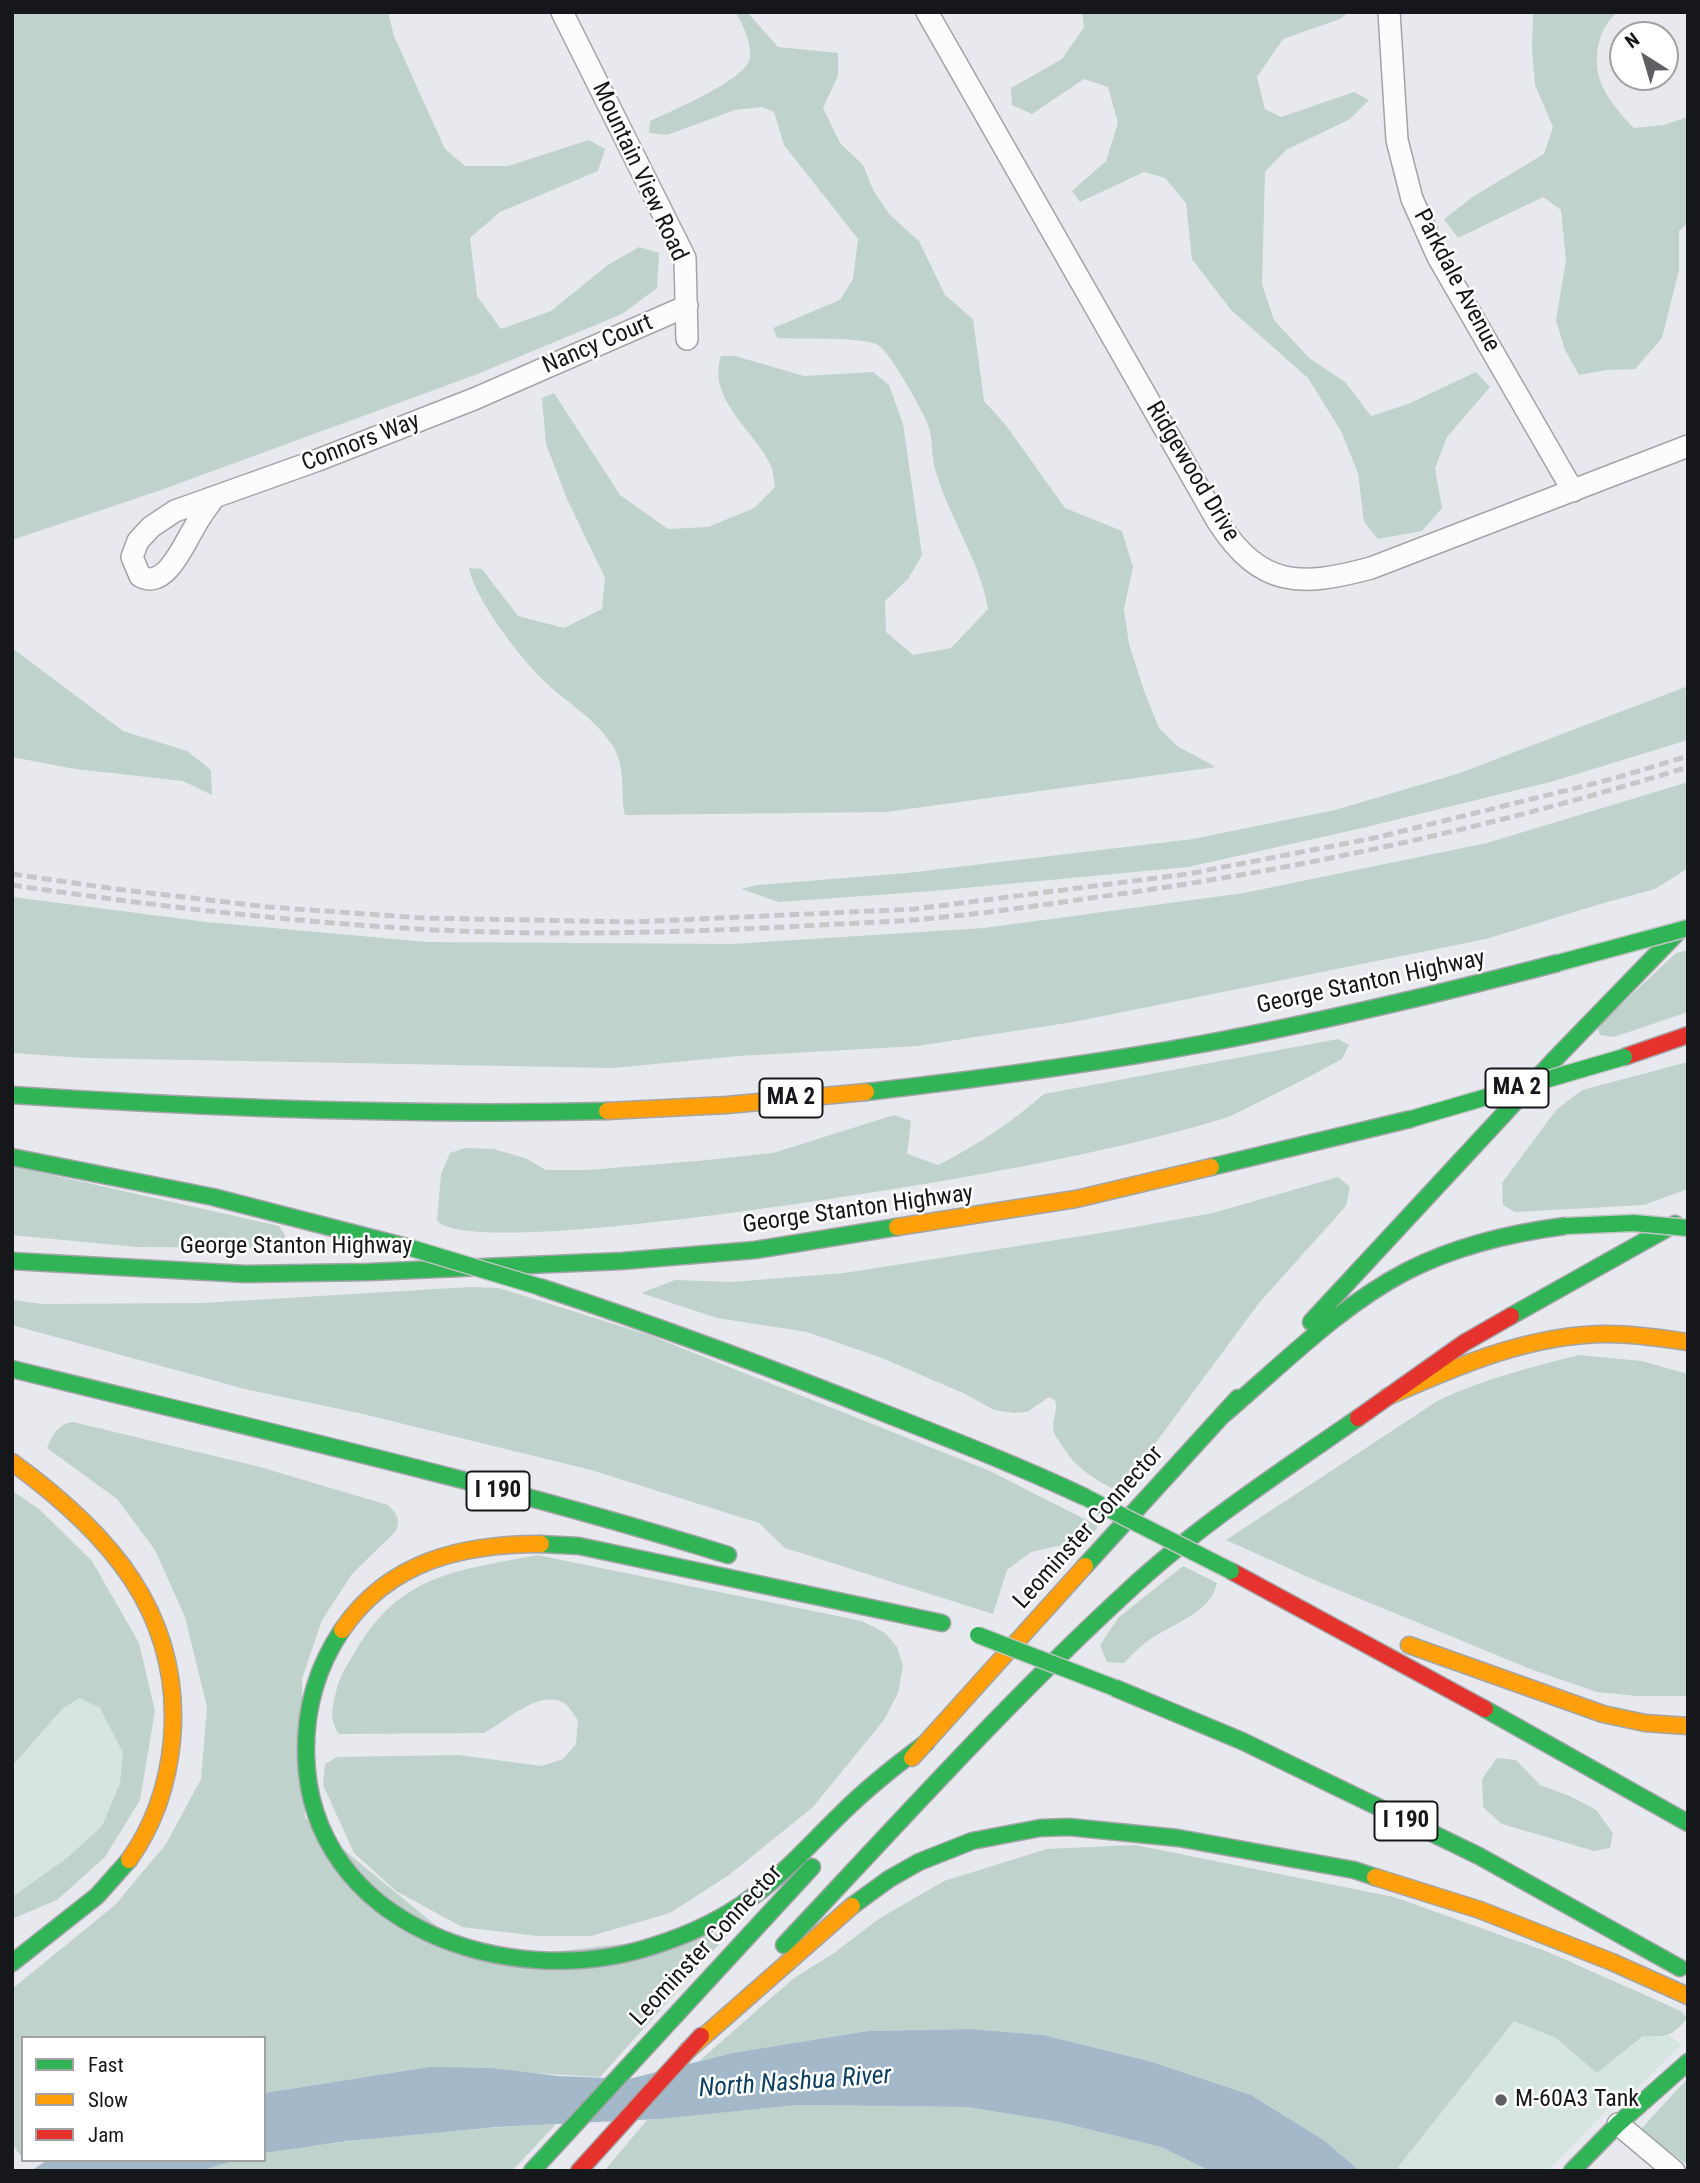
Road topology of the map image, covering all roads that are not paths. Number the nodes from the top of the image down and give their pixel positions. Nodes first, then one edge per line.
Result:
1 (562, 12) edge
2 (927, 12) edge
3 (1389, 12) edge
4 (687, 306) junction
5 (687, 339) dead end
6 (509, 384) joint
7 (1688, 446) edge
8 (1573, 491) junction
9 (213, 499) dead end
10 (1688, 925) edge
11 (1688, 1035) edge
12 (12, 1095) edge
13 (12, 1157) edge
14 (1688, 1217) edge
15 (1688, 1228) edge
16 (12, 1261) edge
17 (1688, 1342) edge
18 (12, 1369) edge
19 (1387, 1397) junction
20 (1223, 1415) junction
21 (12, 1462) edge
22 (748, 1561) dead end
23 (799, 1576) dead end
24 (1275, 1596) junction
25 (960, 1629) junction
26 (1688, 1726) edge
27 (926, 1743) junction
28 (1688, 1823) edge
29 (39, 1941) junction
30 (12, 1950) edge
31 (12, 1963) edge
32 (1688, 1973) edge
33 (752, 1987) junction
34 (1688, 1996) edge
35 (1688, 2062) edge
36 (1618, 2124) junction
37 (532, 2171) edge
38 (579, 2171) edge
39 (1572, 2171) edge
40 (1674, 2171) edge

1 - 4 street, Mountain View Road
2 - 8 street, Ridgewood Drive
3 - 8 street, Parkdale Avenue
4 - 5 street, Mountain View Road
4 - 6 street, Nancy Court
6 - 9 street, Connors Way
7 - 8 street, Ridgewood Drive
10 - 12 main road, George Stanton Highway / MA 2, bridge
10 - 20 main road, Leominster Connector
11 - 16 main road, George Stanton Highway / MA 2, bridge
13 - 24 main road, bridge
14 - 19 main road
15 - 20 main road, bridge
17 - 19 main road
18 - 22 main road, I 190
19 - 33 main road
20 - 27 main road, Leominster Connector
21 - 29 main road
23 - 25 main road, I 190
24 - 26 main road
24 - 28 main road
25 - 27 main road
25 - 32 main road, I 190, bridge
27 - 37 main road, Leominster Connector
29 - 30 main road
29 - 31 main road
33 - 34 main road
33 - 38 main road
35 - 36 main road
36 - 39 main road
36 - 40 street

